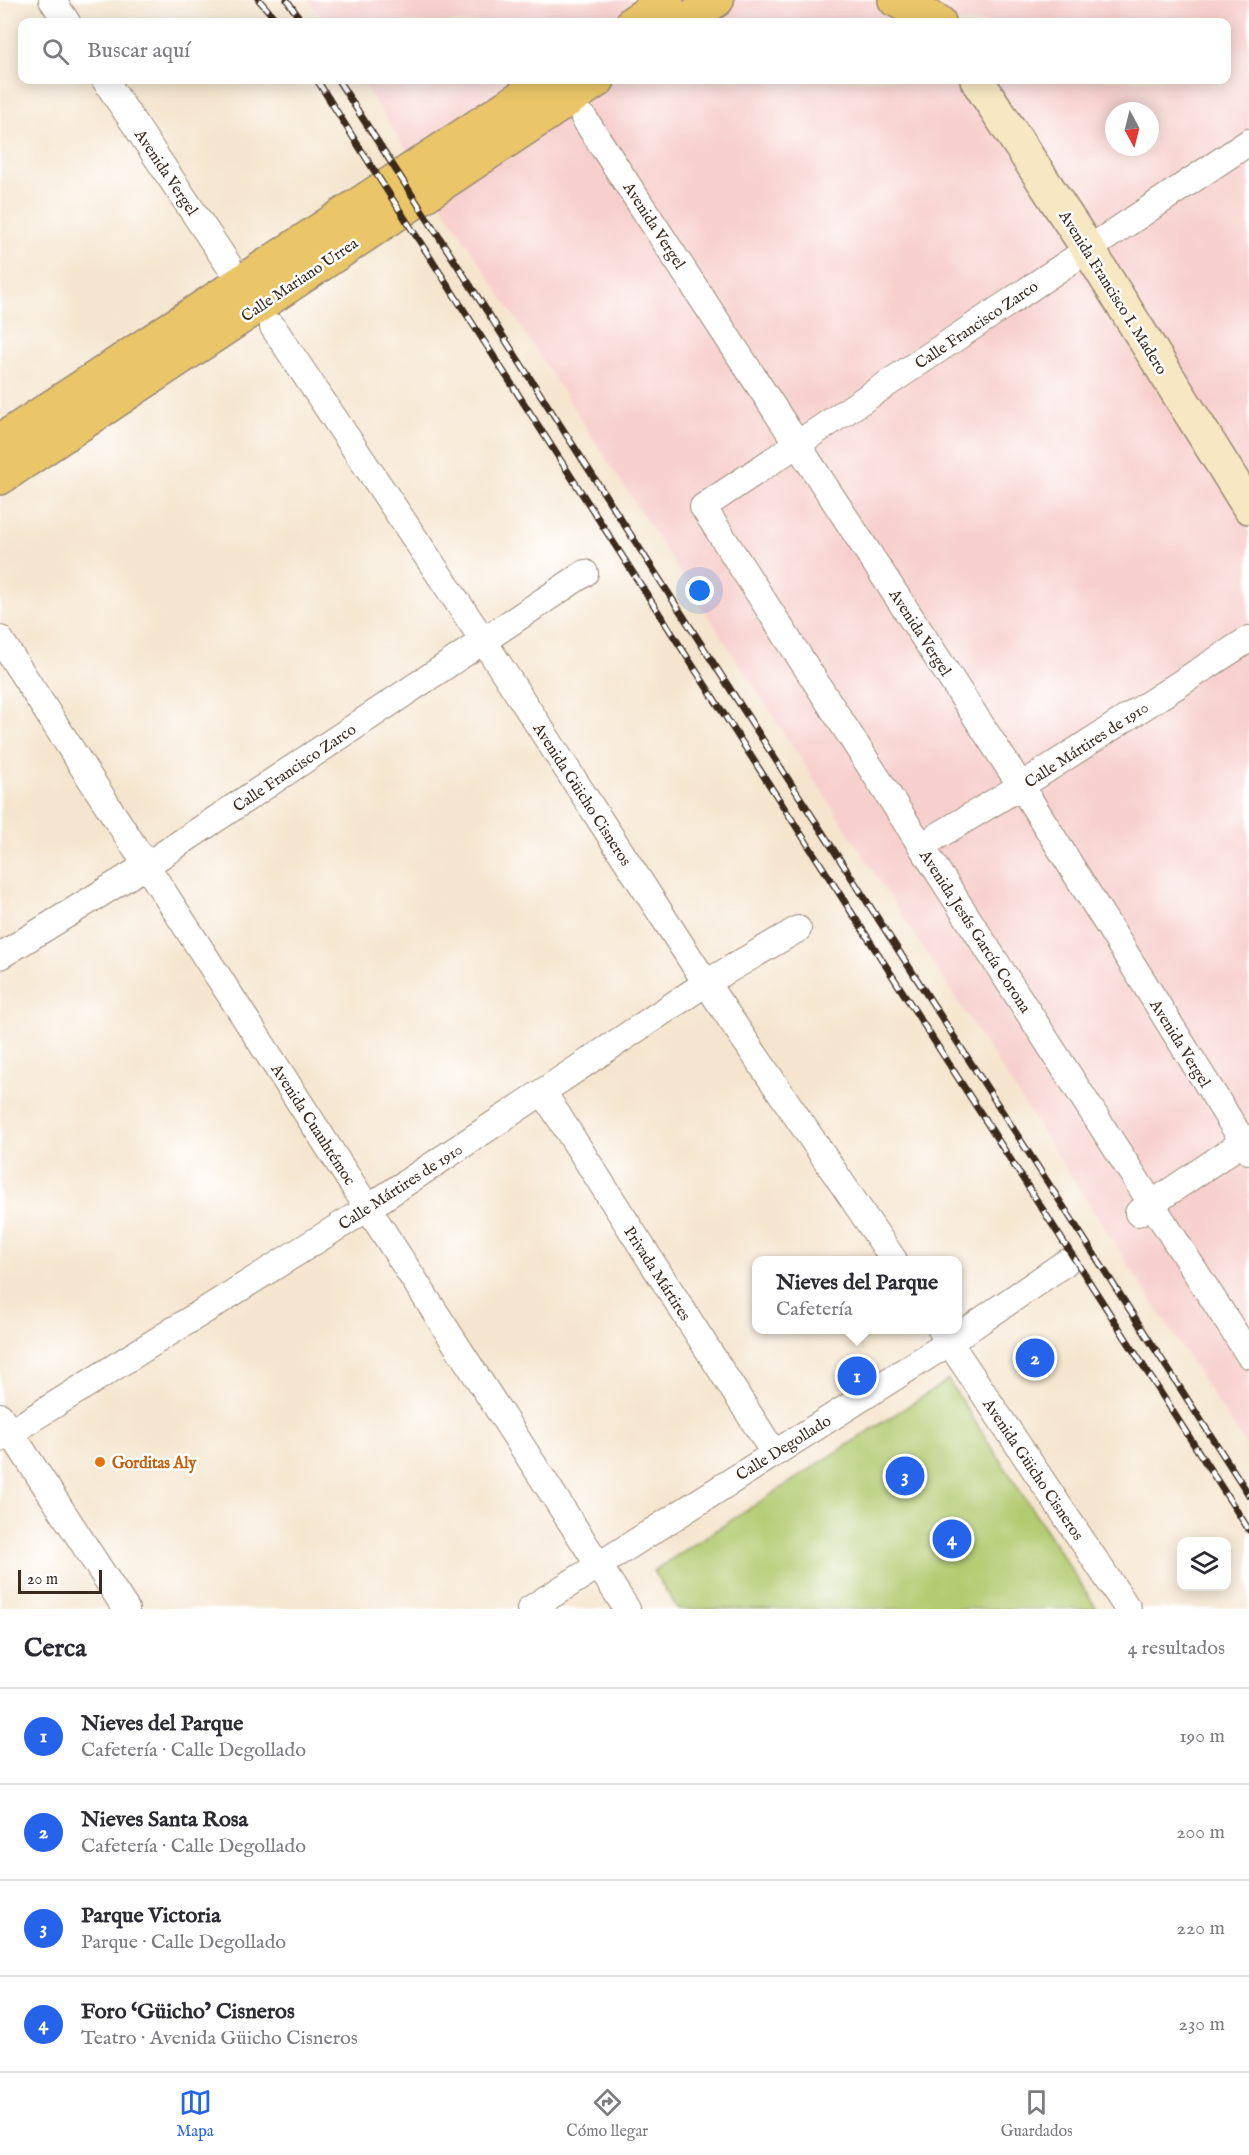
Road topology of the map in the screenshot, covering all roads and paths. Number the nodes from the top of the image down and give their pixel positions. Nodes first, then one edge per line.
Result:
1 (52, 0) edge
2 (668, 0) edge
3 (717, 0) edge
4 (895, 0) edge
5 (934, 15) edge
6 (64, 18) edge
7 (639, 18) edge
8 (689, 18) edge
9 (108, 84) edge
10 (541, 84) edge
11 (592, 84) edge
12 (979, 84) edge
13 (584, 118) dead end
14 (1249, 142) edge
15 (1088, 249) junction
16 (228, 264) dead end
17 (273, 327) dead end
18 (0, 441) edge
19 (798, 443) junction
20 (0, 478) edge
21 (703, 507) joint
22 (1249, 507) edge
23 (585, 573) dead end
24 (0, 639) edge
25 (1249, 639) edge
26 (483, 640) junction
27 (1021, 786) junction
28 (921, 846) junction
29 (147, 865) junction
30 (798, 929) dead end
31 (0, 957) edge
32 (706, 983) junction
33 (543, 1092) junction
34 (1247, 1144) edge
35 (368, 1208) junction
36 (1145, 1209) junction
37 (891, 1256) edge
38 (1065, 1263) dead end
39 (962, 1326) edge
40 (945, 1336) edge
41 (1249, 1355) edge
42 (4, 1429) edge
43 (774, 1454) junction
44 (598, 1565) junction
45 (126, 1609) edge
46 (530, 1609) edge
47 (627, 1609) edge
48 (1128, 1609) edge

1 - 6 street
2 - 7 main road
3 - 8 main road
4 - 5 main road
9 - 16 street, Avenida Vergel
10 - 18 main road, Calle Mariano Urrea
11 - 20 main road, Calle Mariano Urrea
12 - 15 main road, Avenida Francisco I. Madero
13 - 19 street, Avenida Vergel
14 - 15 street, Calle Francisco Zarco
15 - 19 street, Calle Francisco Zarco
15 - 22 main road, Avenida Francisco I. Madero
17 - 26 street, Avenida Güicho Cisneros
19 - 21 street, Calle Francisco Zarco
19 - 27 street, Avenida Vergel
21 - 28 street, Avenida Jesús García Corona
23 - 26 street, Calle Francisco Zarco
24 - 29 street, Avenida Cuauhtémoc
25 - 27 street, Calle Mártires de 1910
26 - 29 street, Calle Francisco Zarco
26 - 32 street, Avenida Güicho Cisneros
27 - 28 street, Calle Mártires de 1910
27 - 34 street, Avenida Vergel
28 - 36 street, Avenida Jesús García Corona
29 - 31 street, Calle Francisco Zarco
29 - 35 street, Avenida Cuauhtémoc
30 - 32 street, Calle Mártires de 1910
32 - 33 street, Calle Mártires de 1910
32 - 37 street, Avenida Güicho Cisneros
33 - 35 street, Calle Mártires de 1910
33 - 43 street, Privada Mártires
34 - 36 street
35 - 42 street, Calle Mártires de 1910
35 - 44 street, Avenida Cuauhtémoc
36 - 41 street, Avenida Jesús García Corona
38 - 39 street, Calle Degollado
40 - 43 street, Calle Degollado
40 - 48 street, Avenida Güicho Cisneros
42 - 45 street
43 - 44 street, Calle Degollado
44 - 46 street, Calle Degollado
44 - 47 street, Avenida Cuauhtémoc

